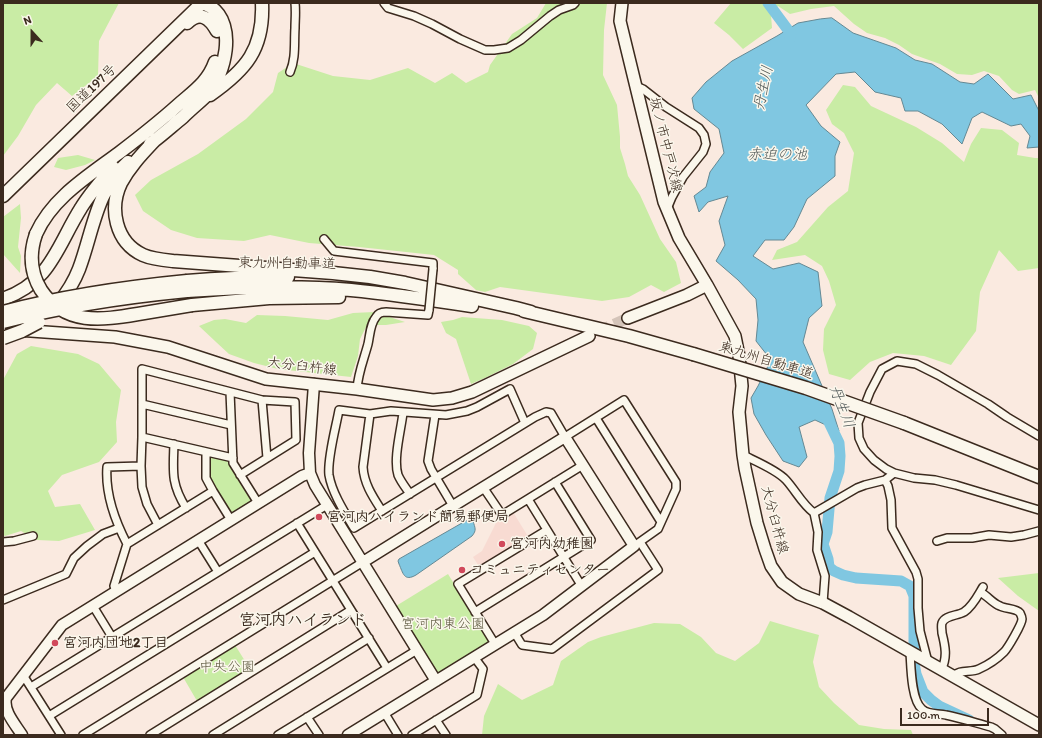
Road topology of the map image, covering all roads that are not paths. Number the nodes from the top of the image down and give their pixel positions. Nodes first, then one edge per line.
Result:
1 (202, 3) edge
2 (262, 3) edge
3 (295, 3) edge
4 (384, 3) edge
5 (575, 3) edge
6 (622, 3) edge
7 (217, 31) junction
8 (290, 72) dead end
9 (123, 80) junction
10 (636, 86) junction
11 (200, 102) junction
12 (153, 135) junction
13 (3, 196) edge
14 (667, 209) junction
15 (324, 239) dead end
16 (707, 285) junction
17 (187, 286) junction
18 (3, 299) edge
19 (440, 301) junction
20 (3, 312) edge
21 (531, 312) junction
22 (628, 318) tunnel mouth
23 (3, 322) edge
24 (570, 323) junction
25 (3, 329) edge
26 (589, 336) tunnel mouth
27 (3, 338) edge
28 (314, 384) junction
29 (357, 389) junction
30 (230, 392) junction
31 (262, 400) junction
32 (142, 404) junction
33 (404, 413) junction
34 (370, 414) junction
35 (435, 415) junction
36 (596, 418) junction
37 (525, 423) junction
38 (231, 425) junction
39 (566, 436) junction
40 (1039, 436) edge
41 (142, 437) junction
42 (174, 444) junction
43 (206, 452) junction
44 (743, 455) junction
45 (233, 458) junction
46 (267, 458) junction
47 (583, 465) junction
48 (141, 466) junction
49 (310, 473) junction
50 (894, 473) junction
51 (240, 475) junction
52 (1039, 476) edge
53 (436, 478) junction
54 (885, 480) junction
55 (555, 482) junction
56 (483, 487) junction
57 (213, 491) junction
58 (410, 494) junction
59 (528, 499) junction
60 (258, 503) junction
61 (327, 505) junction
62 (453, 506) junction
63 (186, 508) junction
64 (1039, 510) edge
65 (382, 511) junction
66 (815, 513) junction
67 (231, 520) junction
68 (661, 522) junction
69 (297, 523) junction
70 (158, 525) junction
71 (119, 528) junction
72 (547, 530) junction
73 (1039, 531) edge
74 (33, 536) dead end
75 (198, 540) junction
76 (937, 541) dead end
77 (3, 542) edge
78 (127, 544) junction
79 (637, 544) junction
80 (314, 552) junction
81 (564, 557) junction
82 (363, 562) junction
83 (218, 572) junction
84 (333, 581) junction
85 (581, 586) junction
86 (116, 592) junction
87 (3, 600) edge
88 (823, 603) junction
89 (93, 606) junction
90 (351, 610) junction
91 (475, 612) junction
92 (514, 632) junction
93 (112, 637) junction
94 (369, 638) junction
95 (495, 644) junction
96 (417, 650) junction
97 (911, 653) junction
98 (474, 657) junction
99 (927, 661) junction
100 (387, 668) junction
101 (941, 670) junction
102 (23, 675) junction
103 (954, 676) junction
104 (436, 681) junction
105 (31, 687) junction
106 (6, 693) edge
107 (4, 704) edge
108 (384, 712) junction
109 (49, 716) junction
110 (307, 717) junction
111 (436, 720) junction
112 (1039, 725) edge
113 (22, 735) edge
114 (61, 735) edge
115 (83, 735) edge
116 (150, 735) edge
117 (213, 735) edge
118 (278, 735) edge
119 (319, 735) edge
120 (348, 735) edge
121 (398, 735) edge
122 (412, 735) edge
123 (446, 735) edge
124 (1002, 735) edge

1 - 7 highway
1 - 9 highway, 国道197号
1 - 11 highway
2 - 11 highway
3 - 8 street
4 - 5 street
6 - 10 main road, 坂ノ市中戸次線
7 - 9 highway
7 - 12 highway
9 - 13 highway, 国道197号
10 - 14 main road, 坂ノ市中戸次線
10 - 14 street
11 - 12 highway
12 - 18 highway
12 - 19 highway, bridge
12 - 21 highway
12 - 27 highway, bridge
14 - 16 main road, 坂ノ市中戸次線
15 - 29 street, bridge
16 - 22 main road
16 - 44 main road, 大分臼杵線
17 - 19 highway, 東九州自動車道
17 - 20 highway, 東九州自動車道, bridge
17 - 21 highway, 東九州自動車道
17 - 23 highway, 東九州自動車道, bridge
19 - 24 highway, 東九州自動車道
21 - 24 highway, 東九州自動車道
24 - 52 highway, 東九州自動車道, bridge
25 - 28 main road, 大分臼杵線
26 - 29 main road, 大分臼杵線
28 - 29 main road, 大分臼杵線
28 - 49 street
30 - 31 street
30 - 32 street
30 - 38 street
31 - 46 street
31 - 46 street
32 - 38 street
32 - 41 street
33 - 34 street
33 - 35 street
33 - 58 street
34 - 65 street
34 - 65 street
35 - 37 street
35 - 53 street
36 - 39 street
36 - 68 street
36 - 68 street
37 - 39 street
37 - 53 street
38 - 45 street
39 - 47 street
39 - 56 street
40 - 50 street
41 - 42 street
41 - 48 street
42 - 43 street
42 - 63 street
43 - 45 street
43 - 57 street
44 - 66 street
44 - 88 main road, 大分臼杵線
45 - 51 street
46 - 51 street
47 - 55 street
47 - 79 street
48 - 70 street
48 - 71 street
49 - 60 street
49 - 61 street
50 - 54 street
50 - 64 street
51 - 60 street
53 - 58 street
53 - 62 street
54 - 66 street
54 - 99 street
55 - 59 street
55 - 81 street
56 - 59 street
56 - 62 street
57 - 63 street
57 - 67 street
58 - 65 street
59 - 72 street
60 - 67 street
61 - 69 street
61 - 82 street
62 - 82 street
63 - 70 street
66 - 88 street
67 - 75 street
68 - 79 street
69 - 80 street
69 - 83 street
70 - 78 street
71 - 78 street
71 - 87 street
72 - 81 street
72 - 91 street
73 - 76 street
74 - 77 street
75 - 83 street
75 - 86 street
78 - 86 street
79 - 85 street
79 - 92 street
80 - 84 street
80 - 109 street
81 - 85 street
81 - 91 street
82 - 84 street
82 - 96 street
83 - 93 street
84 - 90 street
84 - 115 street
85 - 92 street
86 - 89 street
88 - 97 main road, 大分臼杵線
89 - 93 street
89 - 102 street
90 - 94 street
90 - 116 street
91 - 95 street
92 - 95 street
93 - 105 street
94 - 100 street
94 - 117 street
95 - 98 street
96 - 100 street
96 - 104 street
97 - 99 main road, 大分臼杵線
97 - 124 street
98 - 104 street
98 - 111 street
99 - 101 main road, 大分臼杵線
100 - 110 street
101 - 103 main road, 大分臼杵線
101 - 103 street
102 - 105 street
102 - 106 street
103 - 112 main road, 大分臼杵線
104 - 108 street
105 - 109 street
106 - 107 street
107 - 113 street
108 - 120 street
108 - 121 street
109 - 114 street
110 - 118 street
110 - 119 street
111 - 122 street
111 - 123 street

